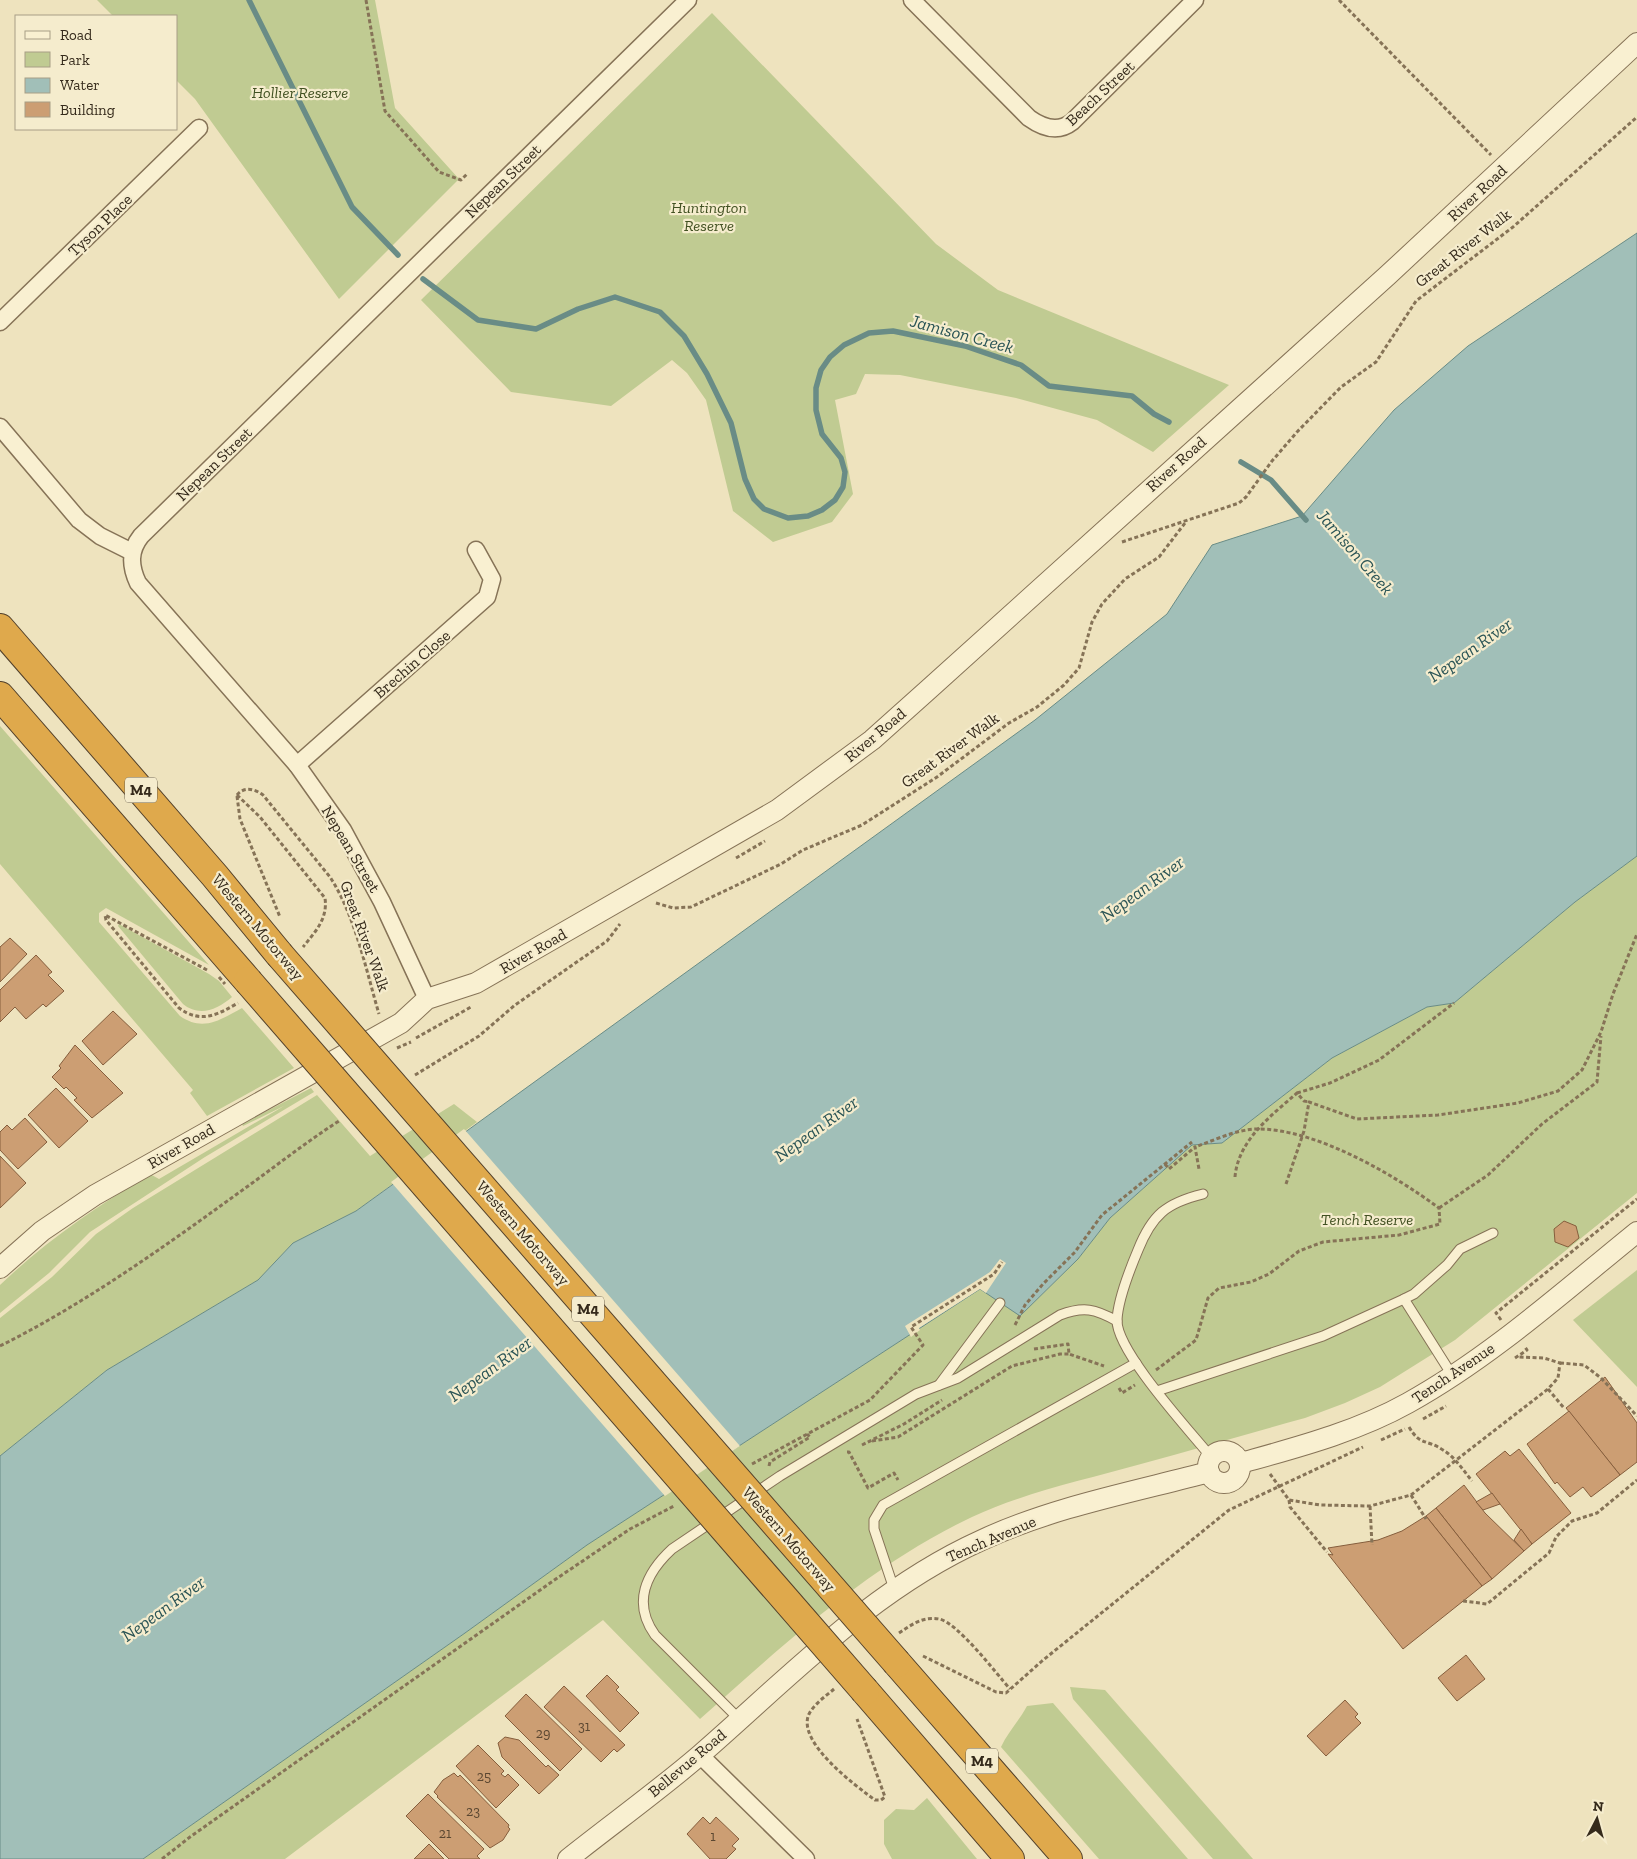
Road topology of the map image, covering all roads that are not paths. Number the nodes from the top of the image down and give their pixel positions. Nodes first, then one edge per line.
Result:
1 (688, 0) edge
2 (912, 0) edge
3 (1196, 0) edge
4 (1637, 43) edge
5 (200, 128) dead end
6 (0, 322) edge
7 (0, 427) edge
8 (476, 550) dead end
9 (132, 552) junction
10 (0, 628) edge
11 (0, 696) edge
12 (297, 765) junction
13 (427, 999) junction
14 (1203, 1194) dead end
15 (1637, 1232) edge
16 (1493, 1233) dead end
17 (0, 1268) edge
18 (1404, 1300) junction
19 (1000, 1303) dead end
20 (1117, 1321) junction
21 (1136, 1363) junction
22 (1452, 1375) junction
23 (939, 1385) junction
24 (1158, 1391) junction
25 (1241, 1463) junction
26 (1210, 1465) junction
27 (894, 1589) junction
28 (801, 1662) joint
29 (739, 1719) junction
30 (700, 1755) junction
31 (568, 1859) edge
32 (806, 1859) edge
33 (1010, 1859) edge
34 (1068, 1859) edge

1 - 9 street, Nepean Street
2 - 3 street, Beach Street
4 - 13 street, River Road
5 - 6 street, Tyson Place
7 - 9 street
8 - 12 street, Brechin Close
9 - 12 street, Nepean Street
10 - 34 highway, Western Motorway / M4, bridge
11 - 33 highway, M4, bridge
12 - 13 street, Nepean Street
13 - 17 street, River Road
14 - 20 lane
15 - 22 street, Tench Avenue
16 - 18 lane
18 - 22 lane
18 - 24 lane
19 - 23 lane
20 - 21 lane
20 - 23 lane
21 - 24 lane
21 - 27 lane
22 - 25 street, Tench Avenue
23 - 29 lane
24 - 26 lane
25 - 26 street
25 - 26 street
26 - 27 street, Tench Avenue
27 - 28 street, Tench Avenue
28 - 29 street, Bellevue Road
29 - 30 street, Bellevue Road
30 - 31 street, Bellevue Road
30 - 32 street

